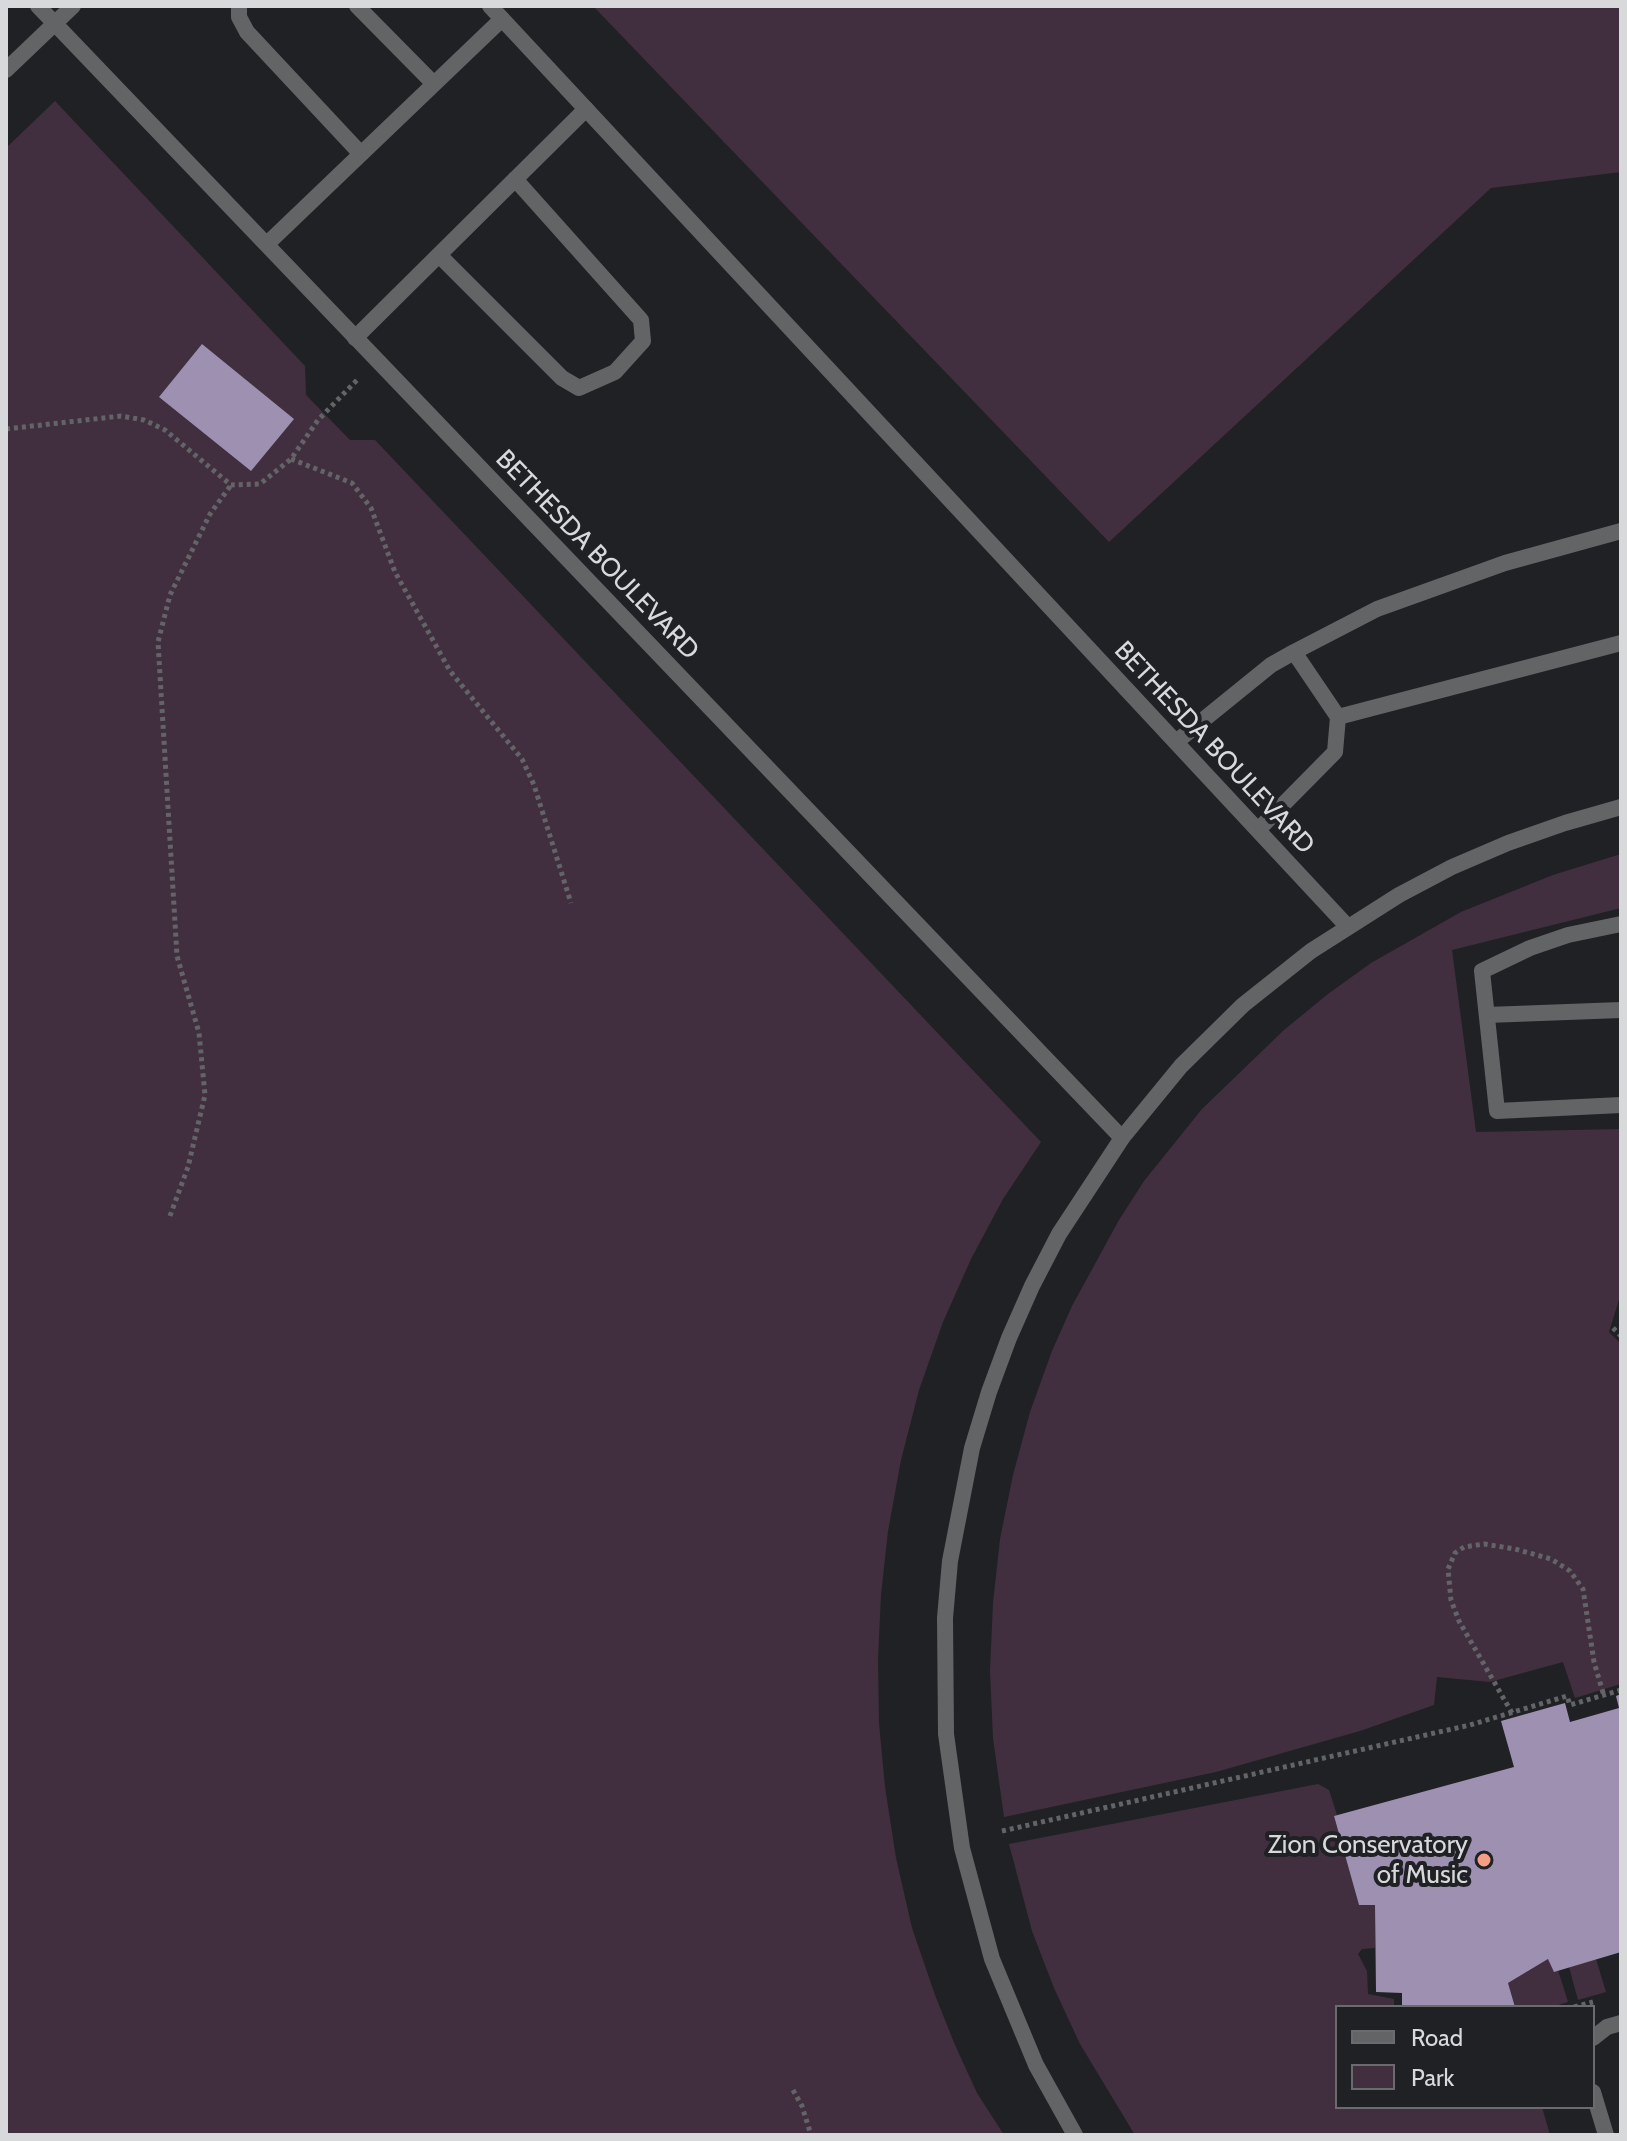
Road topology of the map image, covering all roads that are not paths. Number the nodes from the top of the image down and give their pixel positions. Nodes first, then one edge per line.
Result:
1 (38, 6) edge
2 (73, 6) edge
3 (239, 6) edge
4 (357, 6) edge
5 (496, 12) edge
6 (54, 23) junction
7 (6, 70) edge
8 (434, 84) junction
9 (586, 109) junction
10 (361, 154) junction
11 (515, 179) junction
12 (267, 244) junction
13 (439, 255) junction
14 (355, 338) junction
15 (1621, 531) edge
16 (1621, 643) edge
17 (1294, 652) junction
18 (1338, 717) junction
19 (1176, 742) junction
20 (1621, 807) edge
21 (1258, 830) junction
22 (1621, 924) edge
23 (1347, 926) junction
24 (1621, 1010) edge
25 (1487, 1015) junction
26 (1621, 1105) edge
27 (1122, 1138) junction
28 (1621, 2023) edge
29 (1595, 2036) edge
30 (1595, 2099) edge
31 (1075, 2135) edge
32 (1606, 2135) edge

1 - 6 street, BETHESDA BOULEVARD
2 - 6 street
3 - 10 street
4 - 8 street
5 - 8 street
5 - 9 street, BETHESDA BOULEVARD
6 - 7 street
6 - 12 street, BETHESDA BOULEVARD
8 - 10 street
9 - 11 street
9 - 19 street, BETHESDA BOULEVARD
10 - 12 street
11 - 13 street
11 - 13 street
12 - 14 street, BETHESDA BOULEVARD
13 - 14 street
14 - 27 street, BETHESDA BOULEVARD
15 - 17 street
16 - 18 street
17 - 18 street
17 - 19 street
18 - 21 street
19 - 21 street, BETHESDA BOULEVARD
20 - 23 street
21 - 23 street, BETHESDA BOULEVARD
22 - 25 street
23 - 27 street
24 - 25 street
25 - 26 street
27 - 31 street
28 - 29 street
30 - 32 street

